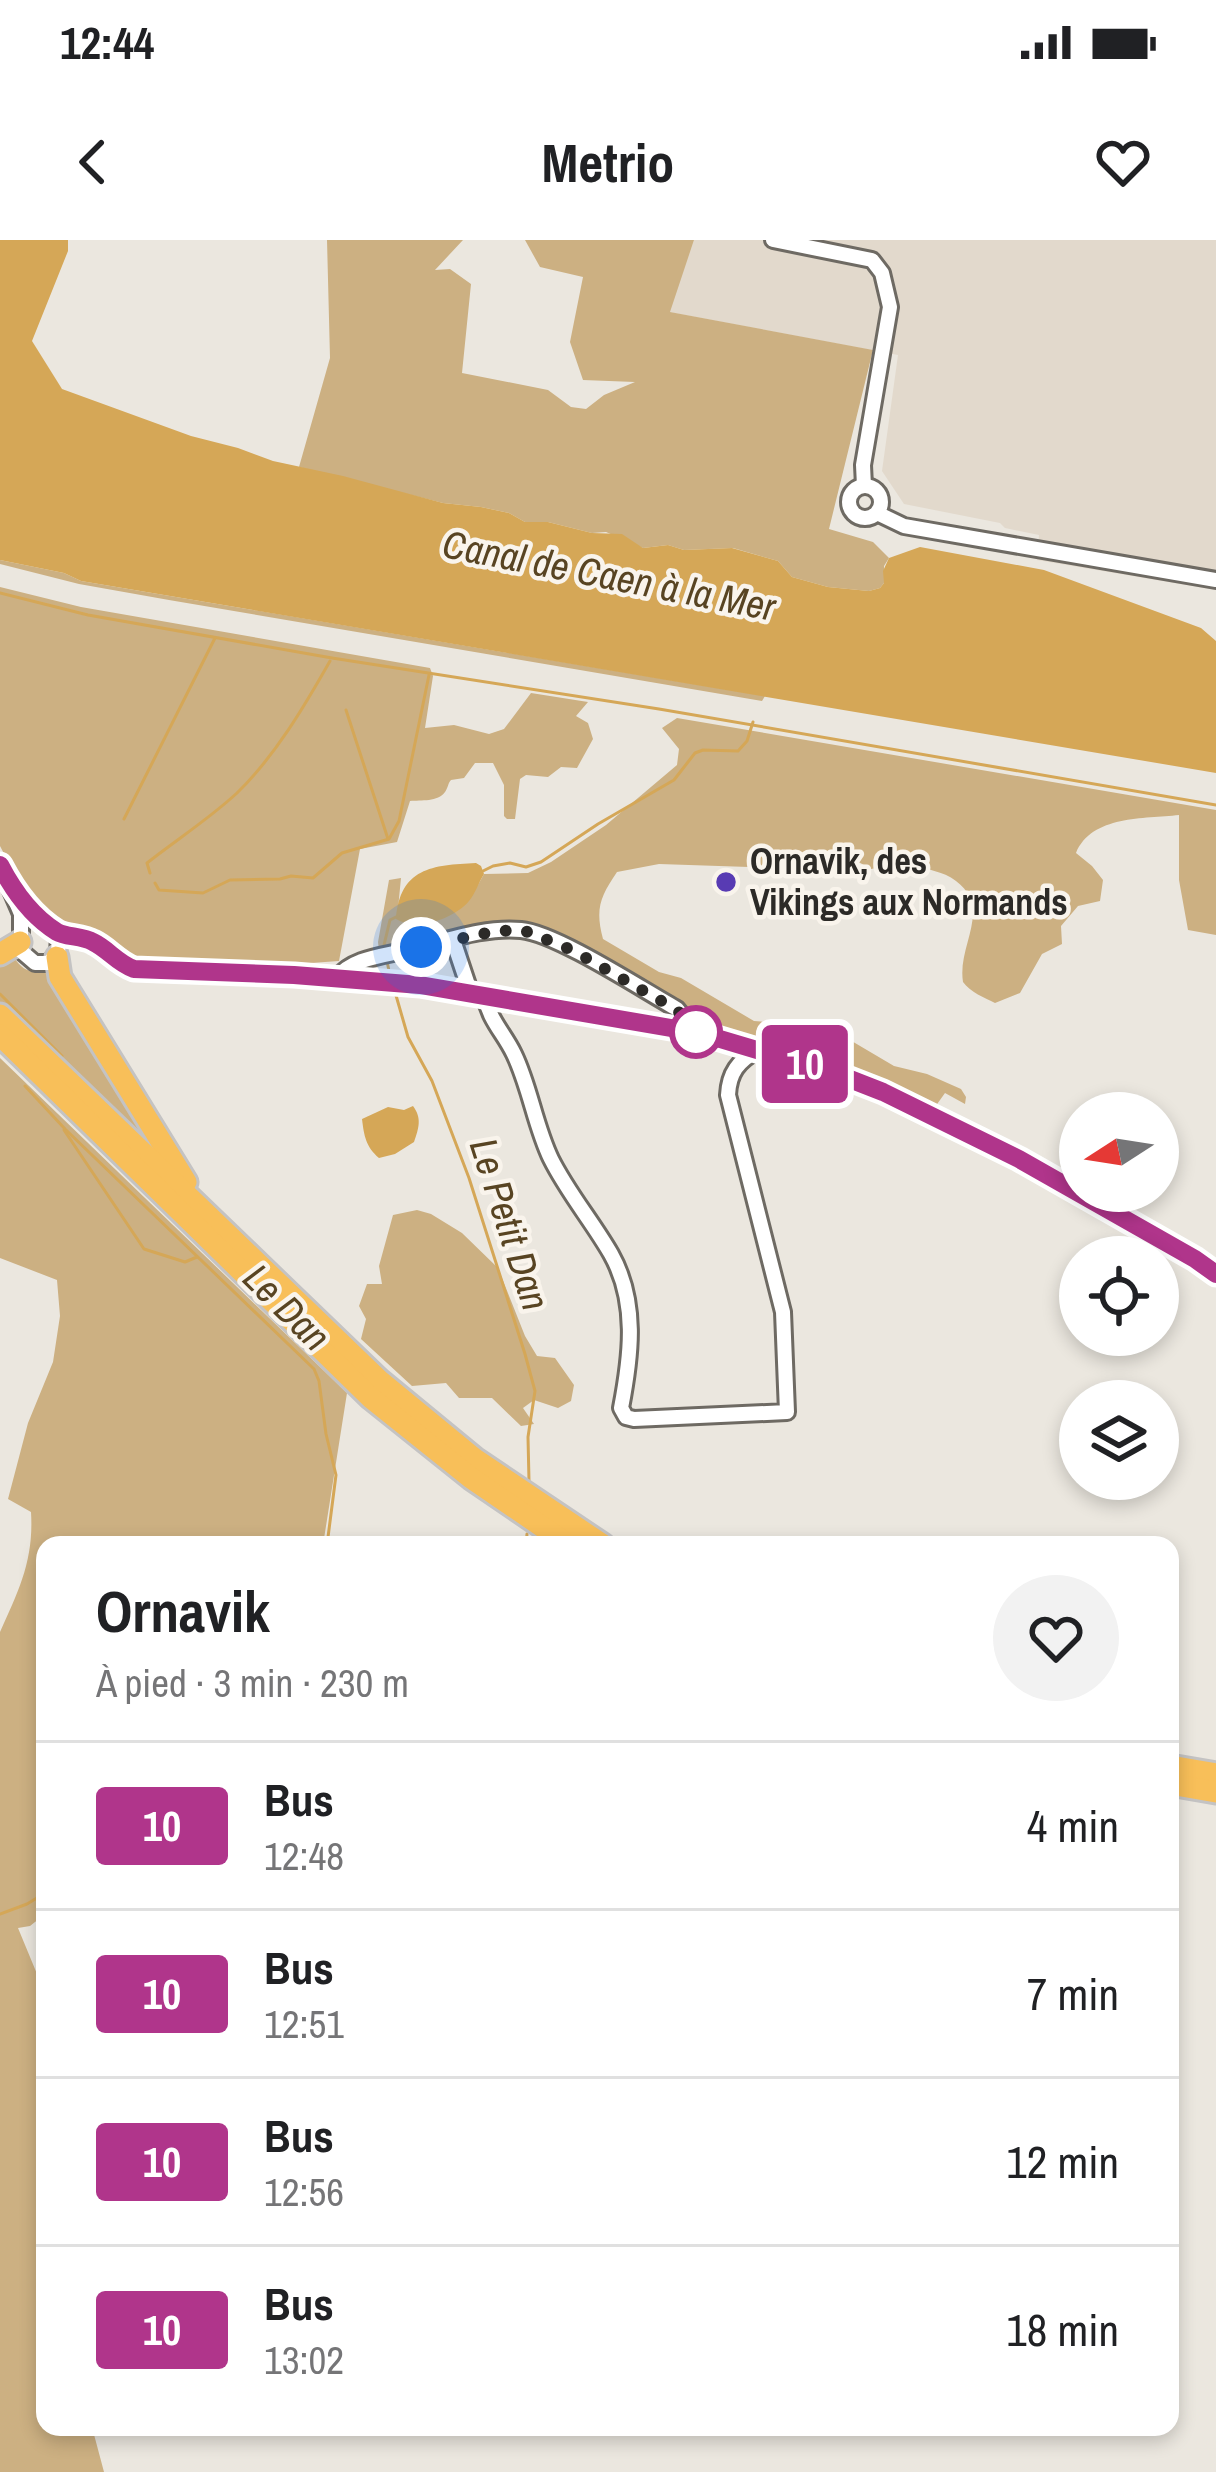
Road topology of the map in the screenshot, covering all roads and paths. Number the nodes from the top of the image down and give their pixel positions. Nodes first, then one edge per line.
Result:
1 (773, 240) edge
2 (864, 486) junction
3 (879, 514) junction
4 (1216, 580) edge
5 (0, 865) edge
6 (13, 890) junction
7 (43, 923) junction
8 (453, 940) junction
9 (14, 943) edge
10 (59, 947) junction
11 (337, 978) junction
12 (478, 995) junction
13 (0, 1015) edge
14 (689, 1031) junction
15 (0, 1035) edge
16 (758, 1050) junction
17 (218, 1226) junction
18 (1216, 1274) edge
19 (556, 1536) edge
20 (589, 1536) edge
21 (1179, 1768) edge
22 (1216, 1774) edge
23 (1179, 1786) edge
24 (1216, 1792) edge

1 - 2 street
2 - 3 street
2 - 3 street
3 - 4 street
5 - 6 street
6 - 7 street
6 - 9 street
7 - 9 street
7 - 10 street
8 - 11 street
8 - 12 street
8 - 14 street
9 - 10 street
10 - 11 street
10 - 17 highway
11 - 12 street
12 - 14 street
12 - 16 street
13 - 17 highway
14 - 16 street
15 - 19 highway
16 - 18 street
17 - 20 highway
21 - 22 highway
23 - 24 highway

